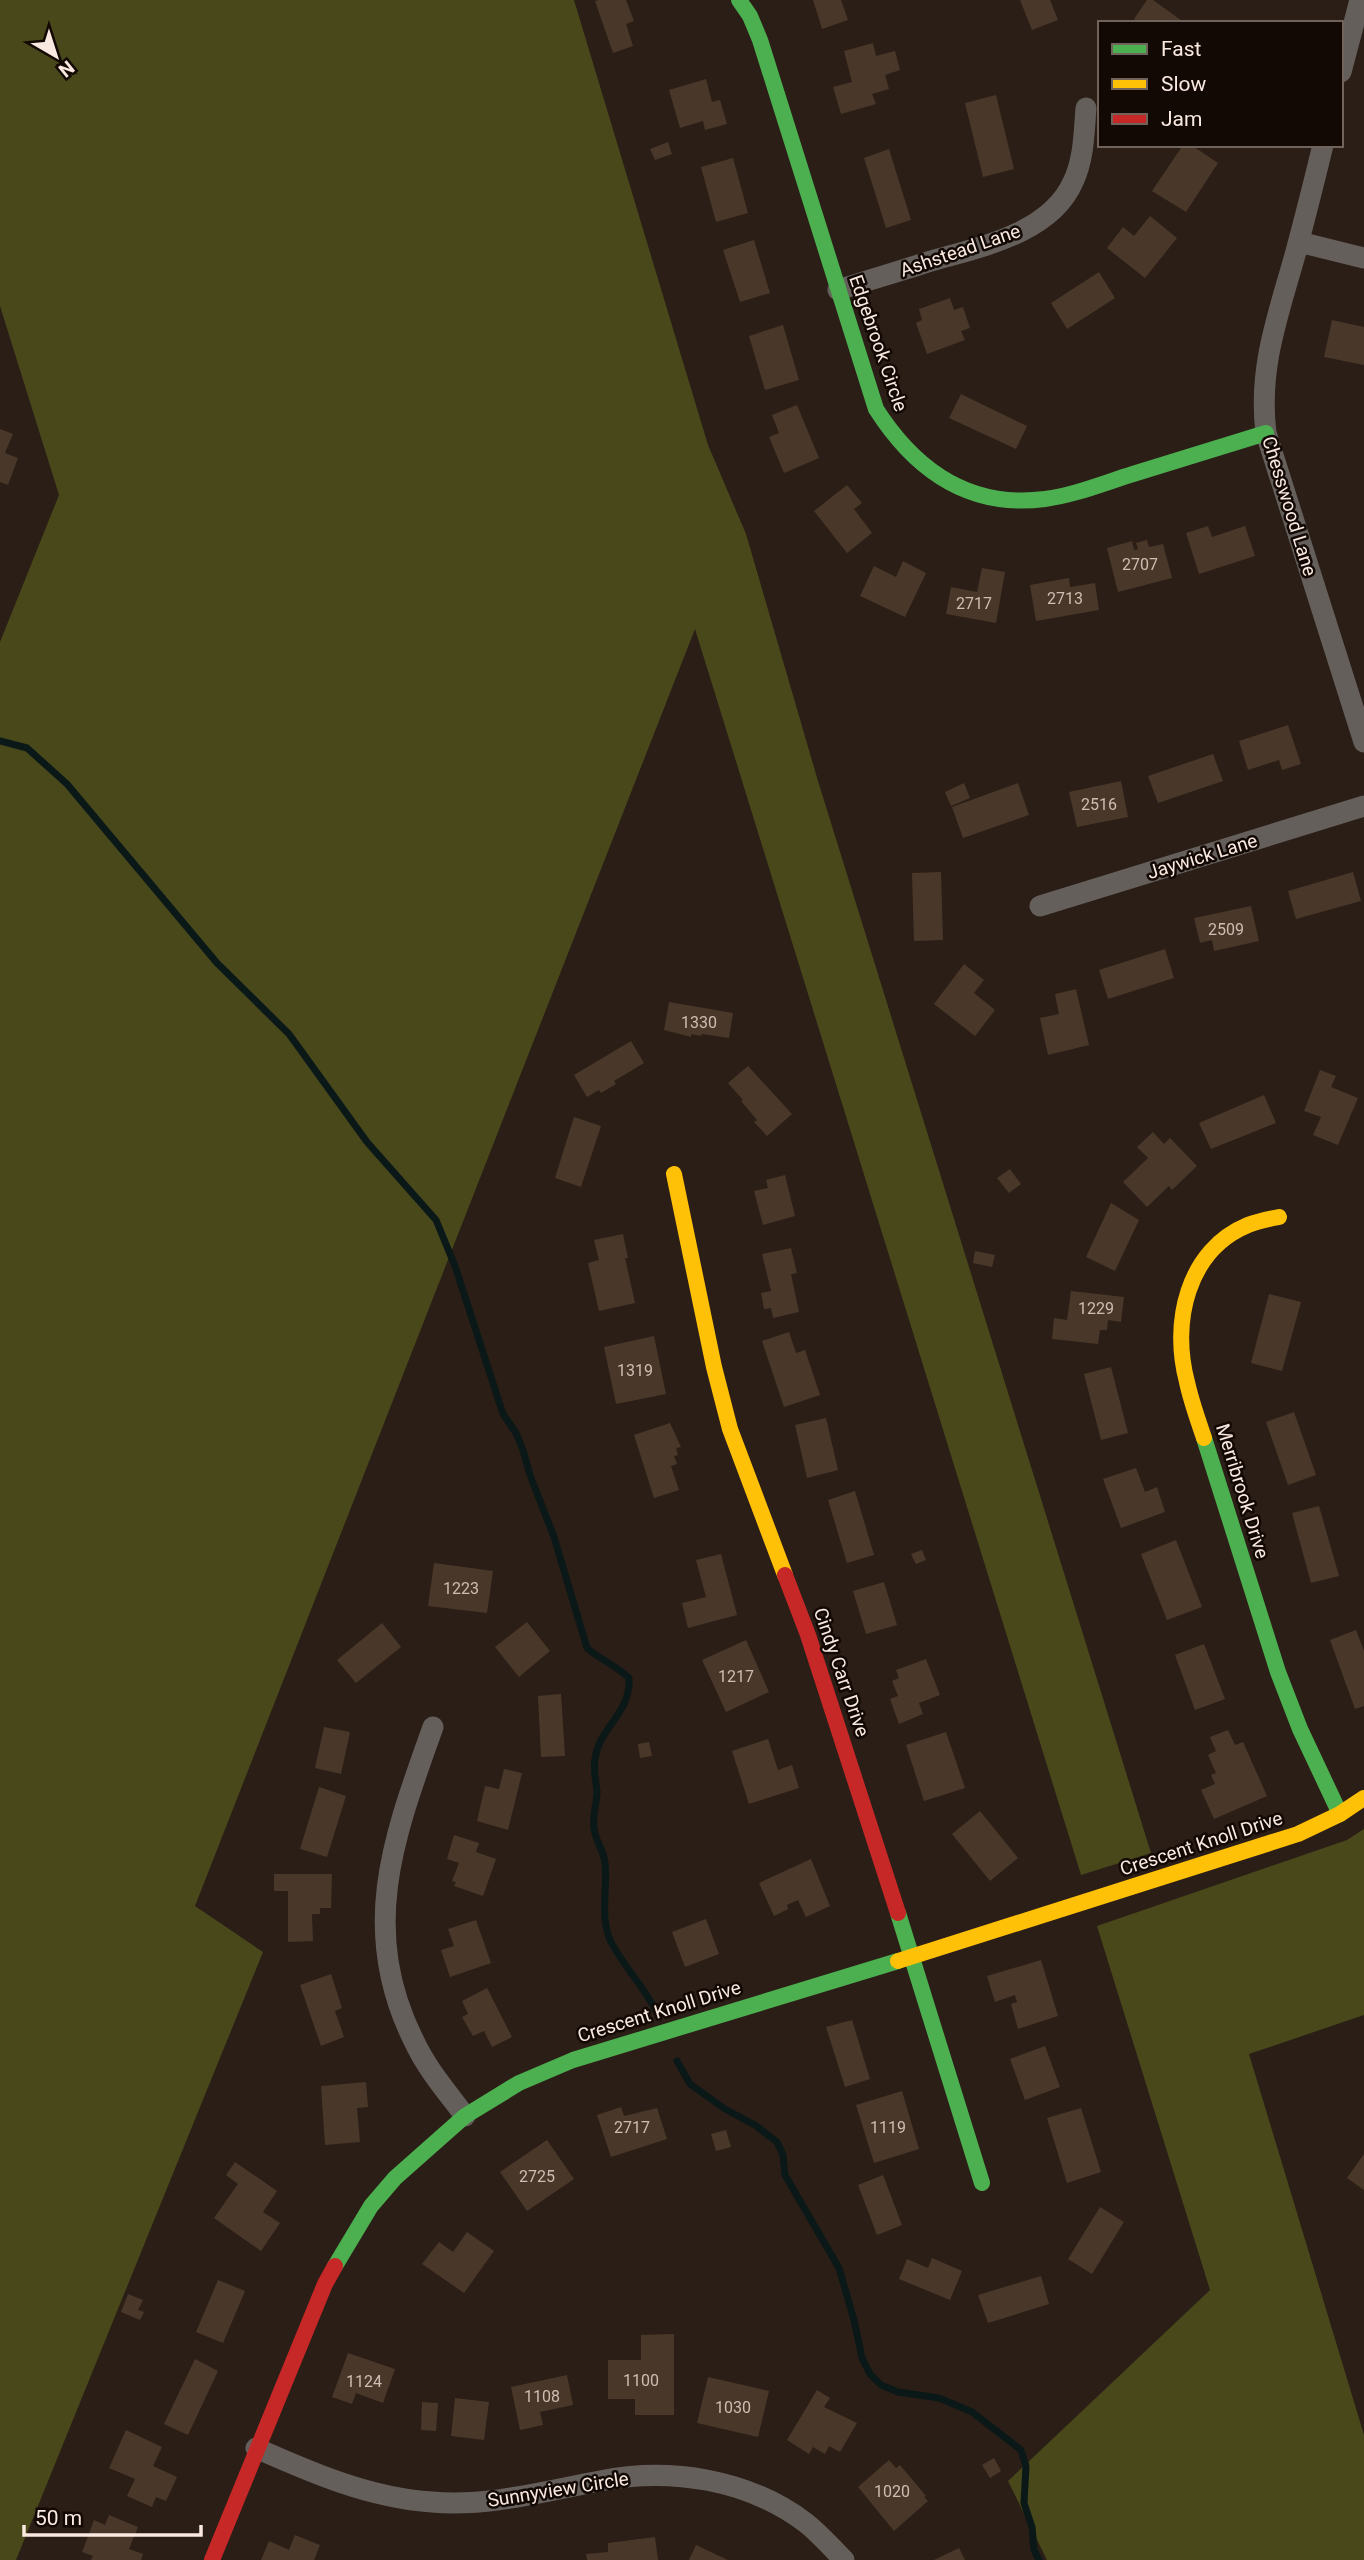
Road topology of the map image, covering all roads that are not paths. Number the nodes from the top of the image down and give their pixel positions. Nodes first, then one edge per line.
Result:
1 (739, 0) edge
2 (1360, 0) edge
3 (1343, 64) edge
4 (1086, 108) dead end
5 (1323, 147) edge
6 (1299, 242) junction
7 (1364, 258) edge
8 (838, 290) junction
9 (1266, 433) junction
10 (1355, 680) edge
11 (1364, 742) edge
12 (1364, 806) edge
13 (1040, 906) dead end
14 (674, 1174) dead end
15 (1279, 1217) dead end
16 (433, 1727) dead end
17 (1364, 1798) edge
18 (1340, 1814) junction
19 (911, 1956) junction
20 (465, 2116) junction
21 (982, 2183) dead end
22 (256, 2448) junction
23 (212, 2560) edge
24 (844, 2560) edge

1 - 8 street, Edgebrook Circle
2 - 3 street
4 - 8 street, Ashstead Lane
5 - 6 street, Chesswood Lane
6 - 7 street
6 - 9 street, Chesswood Lane
8 - 9 street, Edgebrook Circle
9 - 10 street, Chesswood Lane
10 - 11 street, Chesswood Lane
12 - 13 street, Jaywick Lane
14 - 19 street, Cindy Carr Drive
15 - 18 street, Merribrook Drive
16 - 20 street
17 - 18 street, Crescent Knoll Drive
18 - 19 street, Crescent Knoll Drive
19 - 20 street, Crescent Knoll Drive
19 - 21 street, Cindy Carr Drive
20 - 22 street, Crescent Knoll Drive
22 - 23 street, Crescent Knoll Drive
22 - 24 street, Sunnyview Circle

